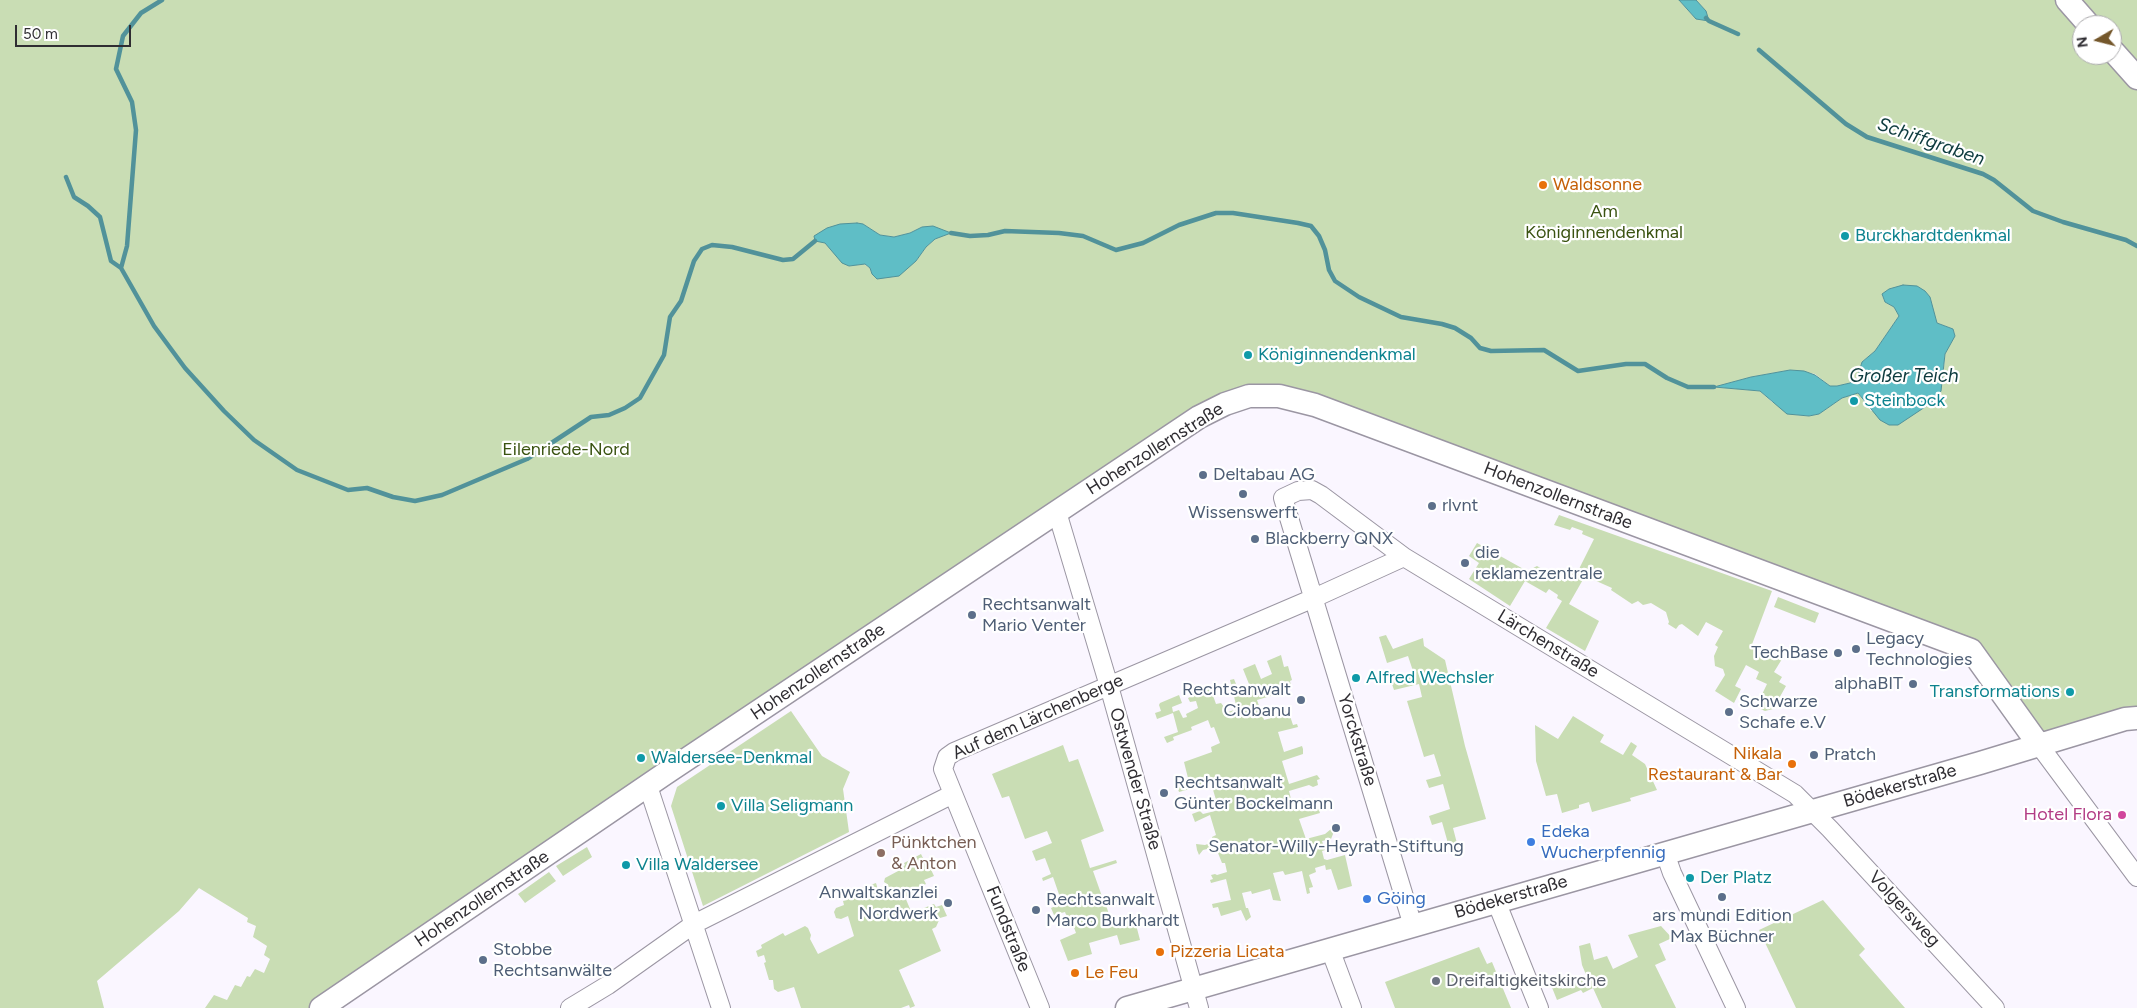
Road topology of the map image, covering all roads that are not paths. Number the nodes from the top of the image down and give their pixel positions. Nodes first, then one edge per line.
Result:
1 (2067, 0) edge
2 (2080, 15) edge
3 (2122, 61) edge
4 (2137, 78) edge
5 (1283, 498) joint
6 (1057, 512) junction
7 (1404, 557) junction
8 (1314, 598) junction
9 (1109, 686) junction
10 (2137, 718) edge
11 (2039, 745) junction
12 (648, 786) junction
13 (953, 794) junction
14 (1812, 811) junction
15 (1665, 852) junction
16 (2137, 877) edge
17 (1496, 901) junction
18 (694, 924) junction
19 (1413, 926) junction
20 (1330, 949) junction
21 (1197, 998) edge
22 (325, 1007) edge
23 (570, 1008) edge
24 (721, 1008) edge
25 (1040, 1008) edge
26 (1127, 1008) edge
27 (1352, 1008) edge
28 (1539, 1008) edge
29 (1736, 1008) edge
30 (1995, 1008) edge

1 - 2 street
3 - 4 street
5 - 7 street, Lärchenstraße
5 - 8 street, Yorckstraße
6 - 9 street, Ostwender Straße
6 - 11 street, Hohenzollernstraße
6 - 12 street, Hohenzollernstraße
7 - 8 street, Auf dem Lärchenberge
7 - 14 street, Lärchenstraße
8 - 9 street, Auf dem Lärchenberge
8 - 19 street, Yorckstraße
9 - 13 street, Auf dem Lärchenberge
9 - 21 street, Ostwender Straße
10 - 11 street
11 - 14 street, Bödekerstraße
11 - 16 street
12 - 18 street
12 - 22 street, Hohenzollernstraße
13 - 18 street
13 - 25 street, Fundstraße
14 - 15 street, Bödekerstraße
14 - 30 street, Volgersweg
15 - 17 street, Bödekerstraße
15 - 29 street
17 - 19 street, Bödekerstraße
17 - 28 street
18 - 23 street
18 - 24 street
19 - 20 street, Bödekerstraße
20 - 21 street, Bödekerstraße
20 - 27 street
21 - 26 street, Bödekerstraße

